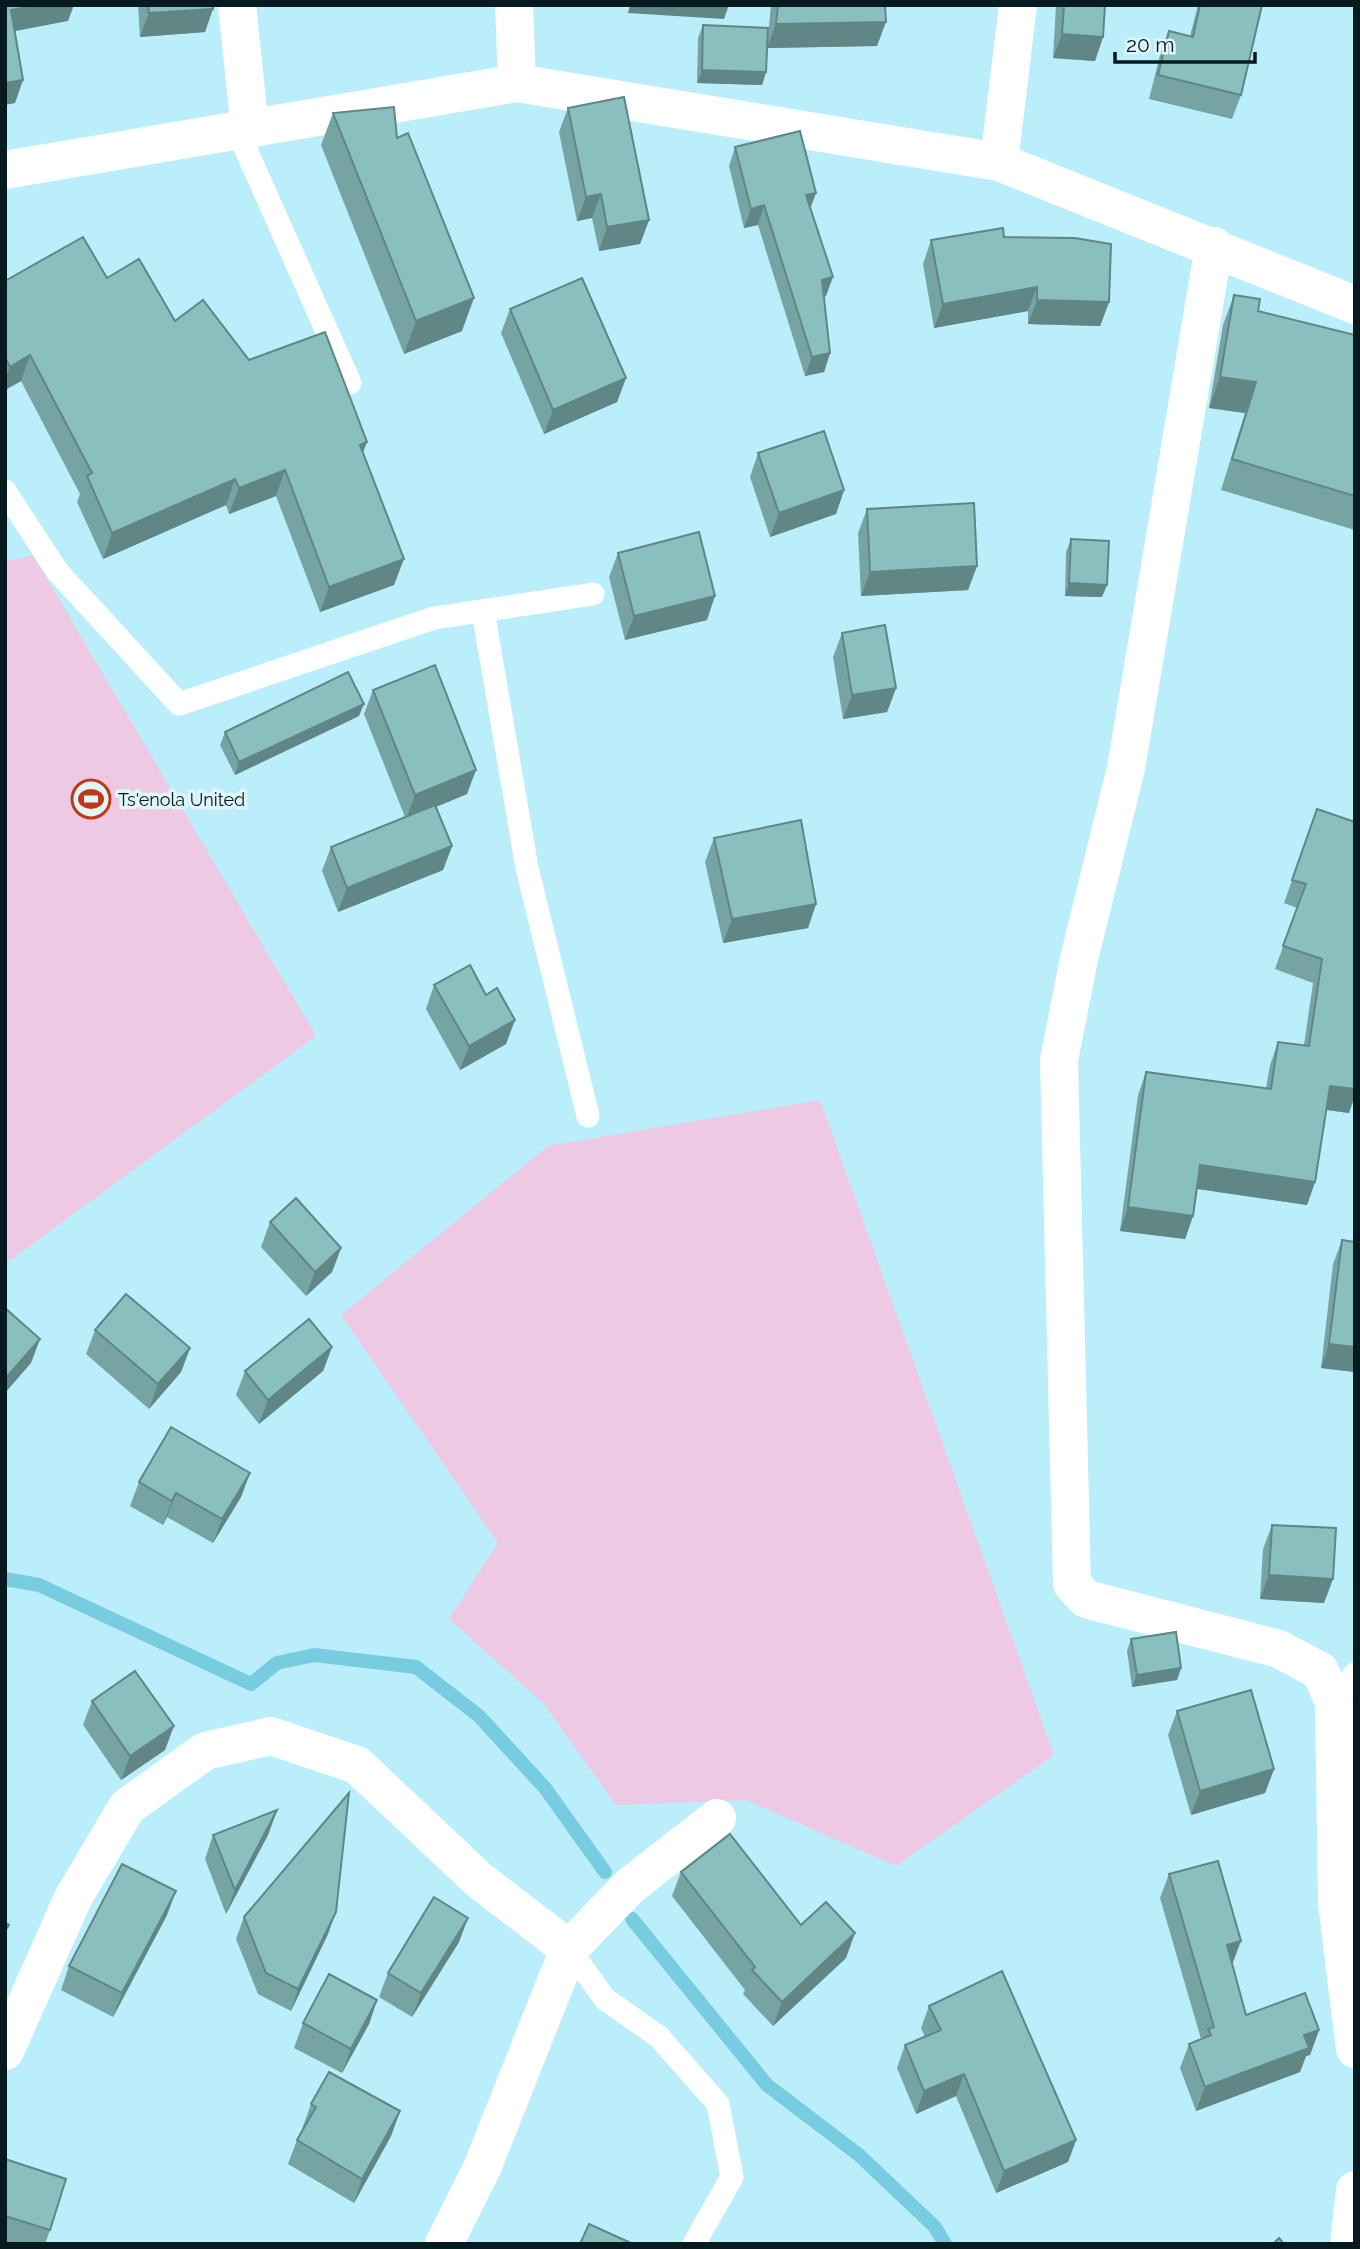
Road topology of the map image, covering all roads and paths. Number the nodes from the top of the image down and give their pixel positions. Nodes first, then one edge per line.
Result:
1 (237, 5) edge
2 (514, 5) edge
3 (1018, 5) edge
4 (517, 83) junction
5 (244, 131) junction
6 (999, 162) junction
7 (5, 170) edge
8 (1214, 246) junction
9 (1355, 305) edge
10 (350, 383) dead end
11 (5, 491) edge
12 (593, 594) dead end
13 (483, 611) junction
14 (588, 1116) dead end
15 (1344, 1688) edge
16 (1345, 1770) edge
17 (717, 1818) dead end
18 (569, 1949) junction
19 (1355, 2049) edge
20 (5, 2051) edge
21 (1355, 2190) edge
22 (444, 2244) edge
23 (694, 2244) edge
24 (1349, 2244) edge

1 - 5 street
2 - 4 street
3 - 6 street
4 - 5 street
4 - 6 street
5 - 7 street
5 - 10 lane
6 - 8 street
8 - 9 street
8 - 15 street
11 - 13 lane
12 - 13 lane
13 - 14 lane
15 - 16 street
16 - 19 street
17 - 18 street
18 - 20 street
18 - 22 street
18 - 23 lane
21 - 24 street

